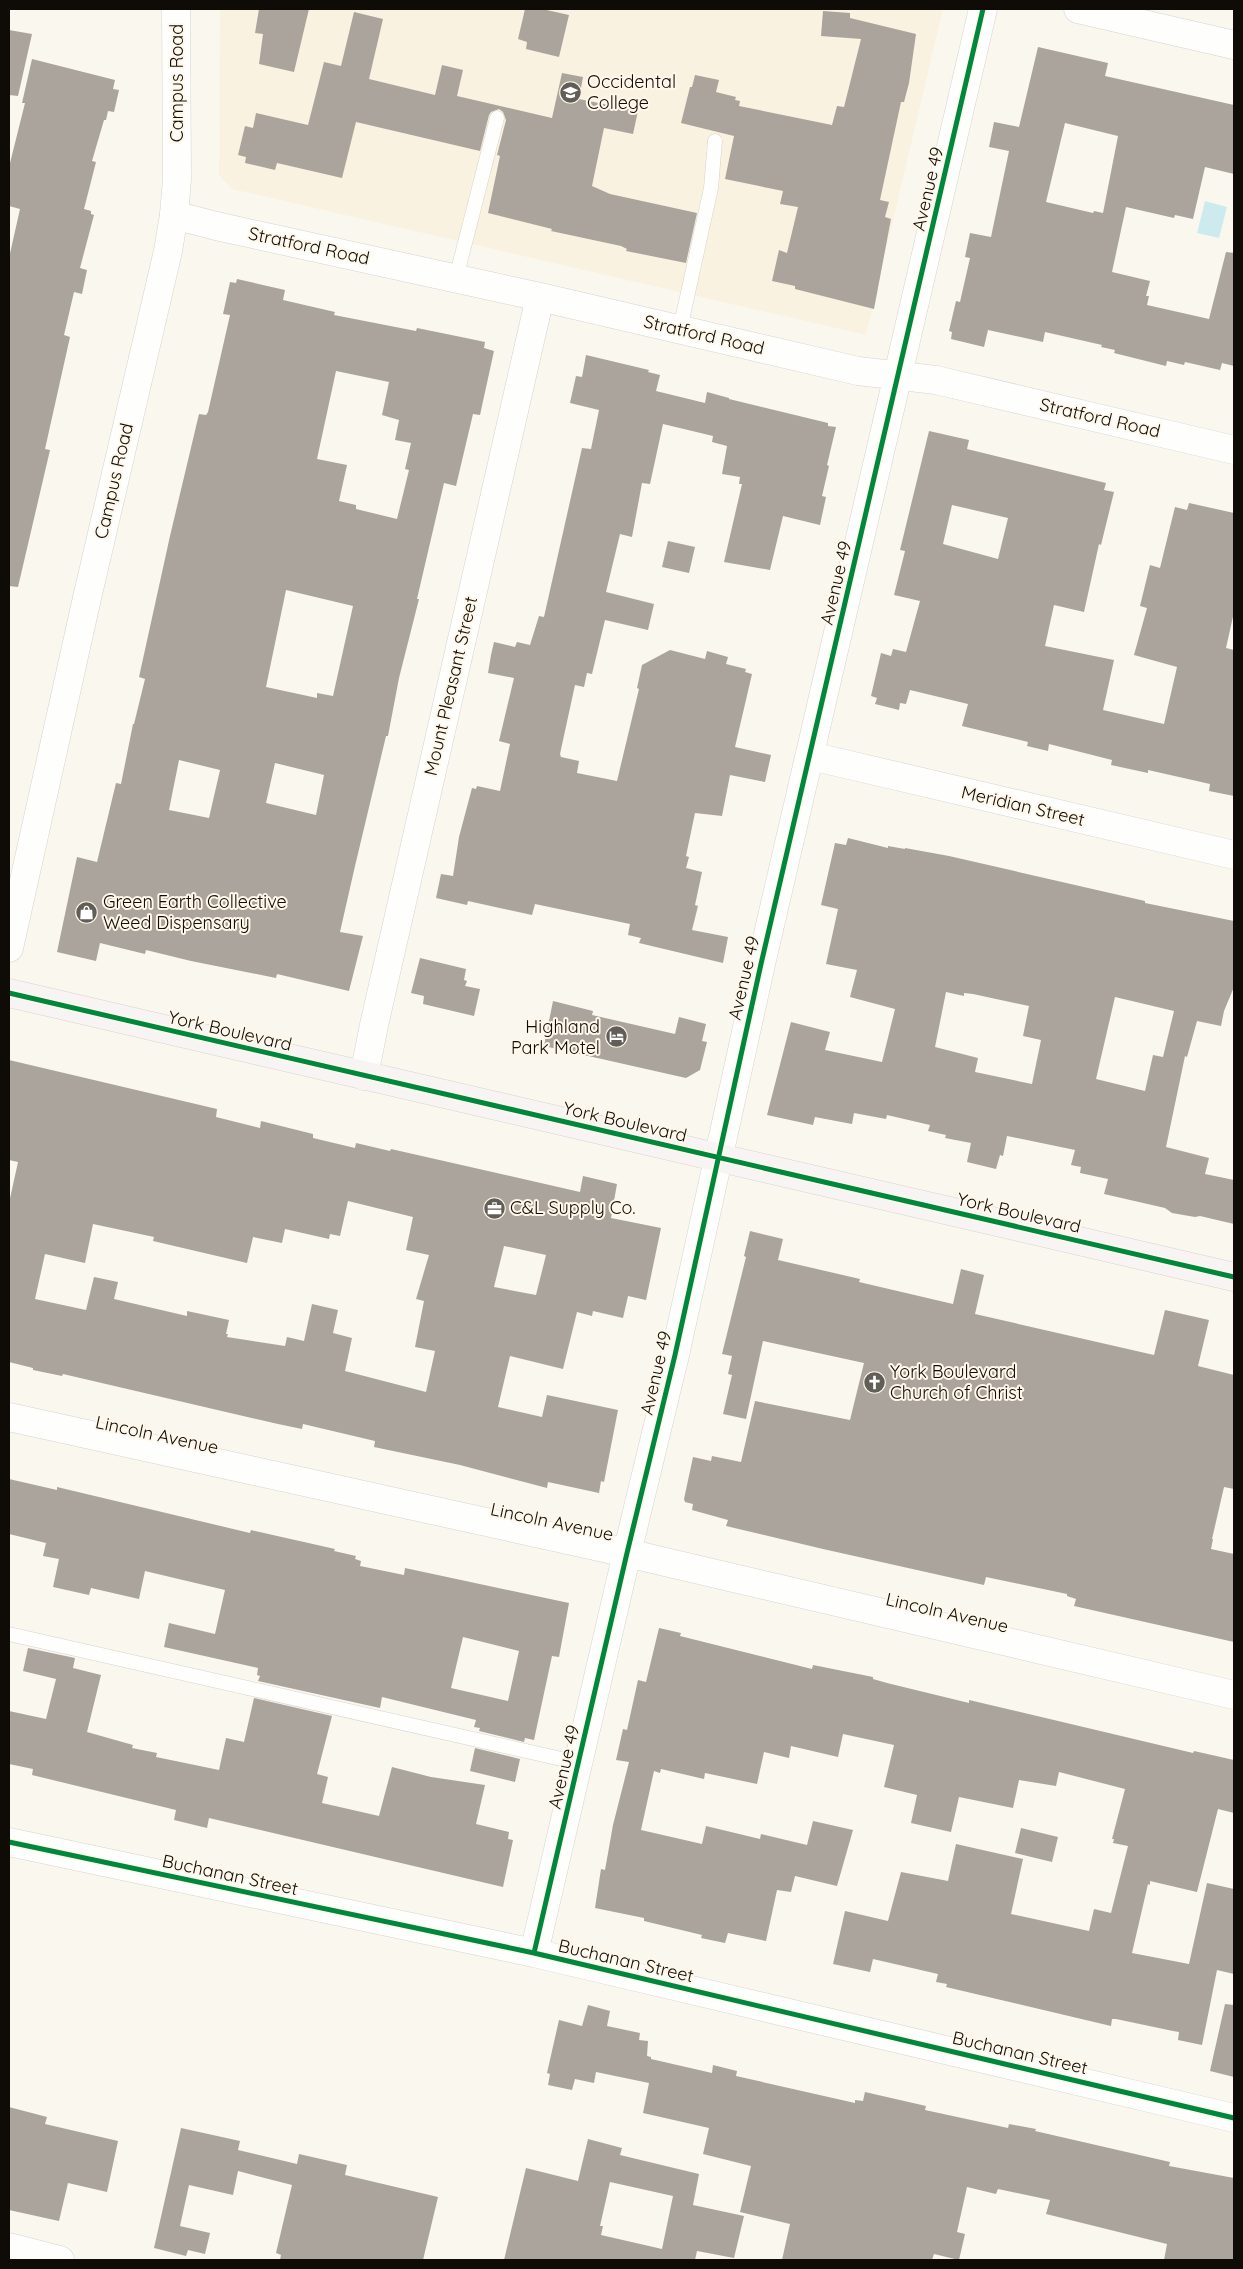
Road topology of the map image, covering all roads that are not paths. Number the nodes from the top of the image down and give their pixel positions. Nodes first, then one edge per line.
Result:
1 (176, 9) edge
2 (983, 9) edge
3 (1078, 9) edge
4 (1234, 45) edge
5 (497, 118) dead end
6 (715, 142) dead end
7 (174, 215) junction
8 (456, 278) junction
9 (540, 297) junction
10 (680, 329) junction
11 (897, 376) junction
12 (1234, 450) edge
13 (811, 756) junction
14 (1234, 855) edge
15 (9, 948) edge
16 (9, 993) edge
17 (364, 1076) junction
18 (718, 1157) junction
19 (1234, 1277) edge
20 (9, 1417) edge
21 (627, 1553) junction
22 (9, 1634) edge
23 (1234, 1695) edge
24 (579, 1763) junction
25 (9, 1842) edge
26 (534, 1953) junction
27 (1234, 2118) edge
28 (9, 2247) edge
29 (60, 2260) edge

1 - 7 street, Campus Road
2 - 11 street, Avenue 49
3 - 4 street
5 - 8 lane
6 - 10 lane
7 - 8 street, Stratford Road
7 - 15 street, Campus Road
8 - 9 street, Stratford Road
9 - 10 street, Stratford Road
9 - 17 street, Mount Pleasant Street
10 - 11 street, Stratford Road
11 - 12 street, Stratford Road
11 - 13 street, Avenue 49
13 - 14 street, Meridian Street
13 - 18 street, Avenue 49
16 - 17 main road, York Boulevard
17 - 18 main road, York Boulevard
18 - 19 main road, York Boulevard
18 - 21 street, Avenue 49
20 - 21 street, Lincoln Avenue
21 - 23 street, Lincoln Avenue
21 - 24 street, Avenue 49
22 - 24 lane
24 - 26 street, Avenue 49
25 - 26 street, Buchanan Street
26 - 27 street, Buchanan Street
28 - 29 street

